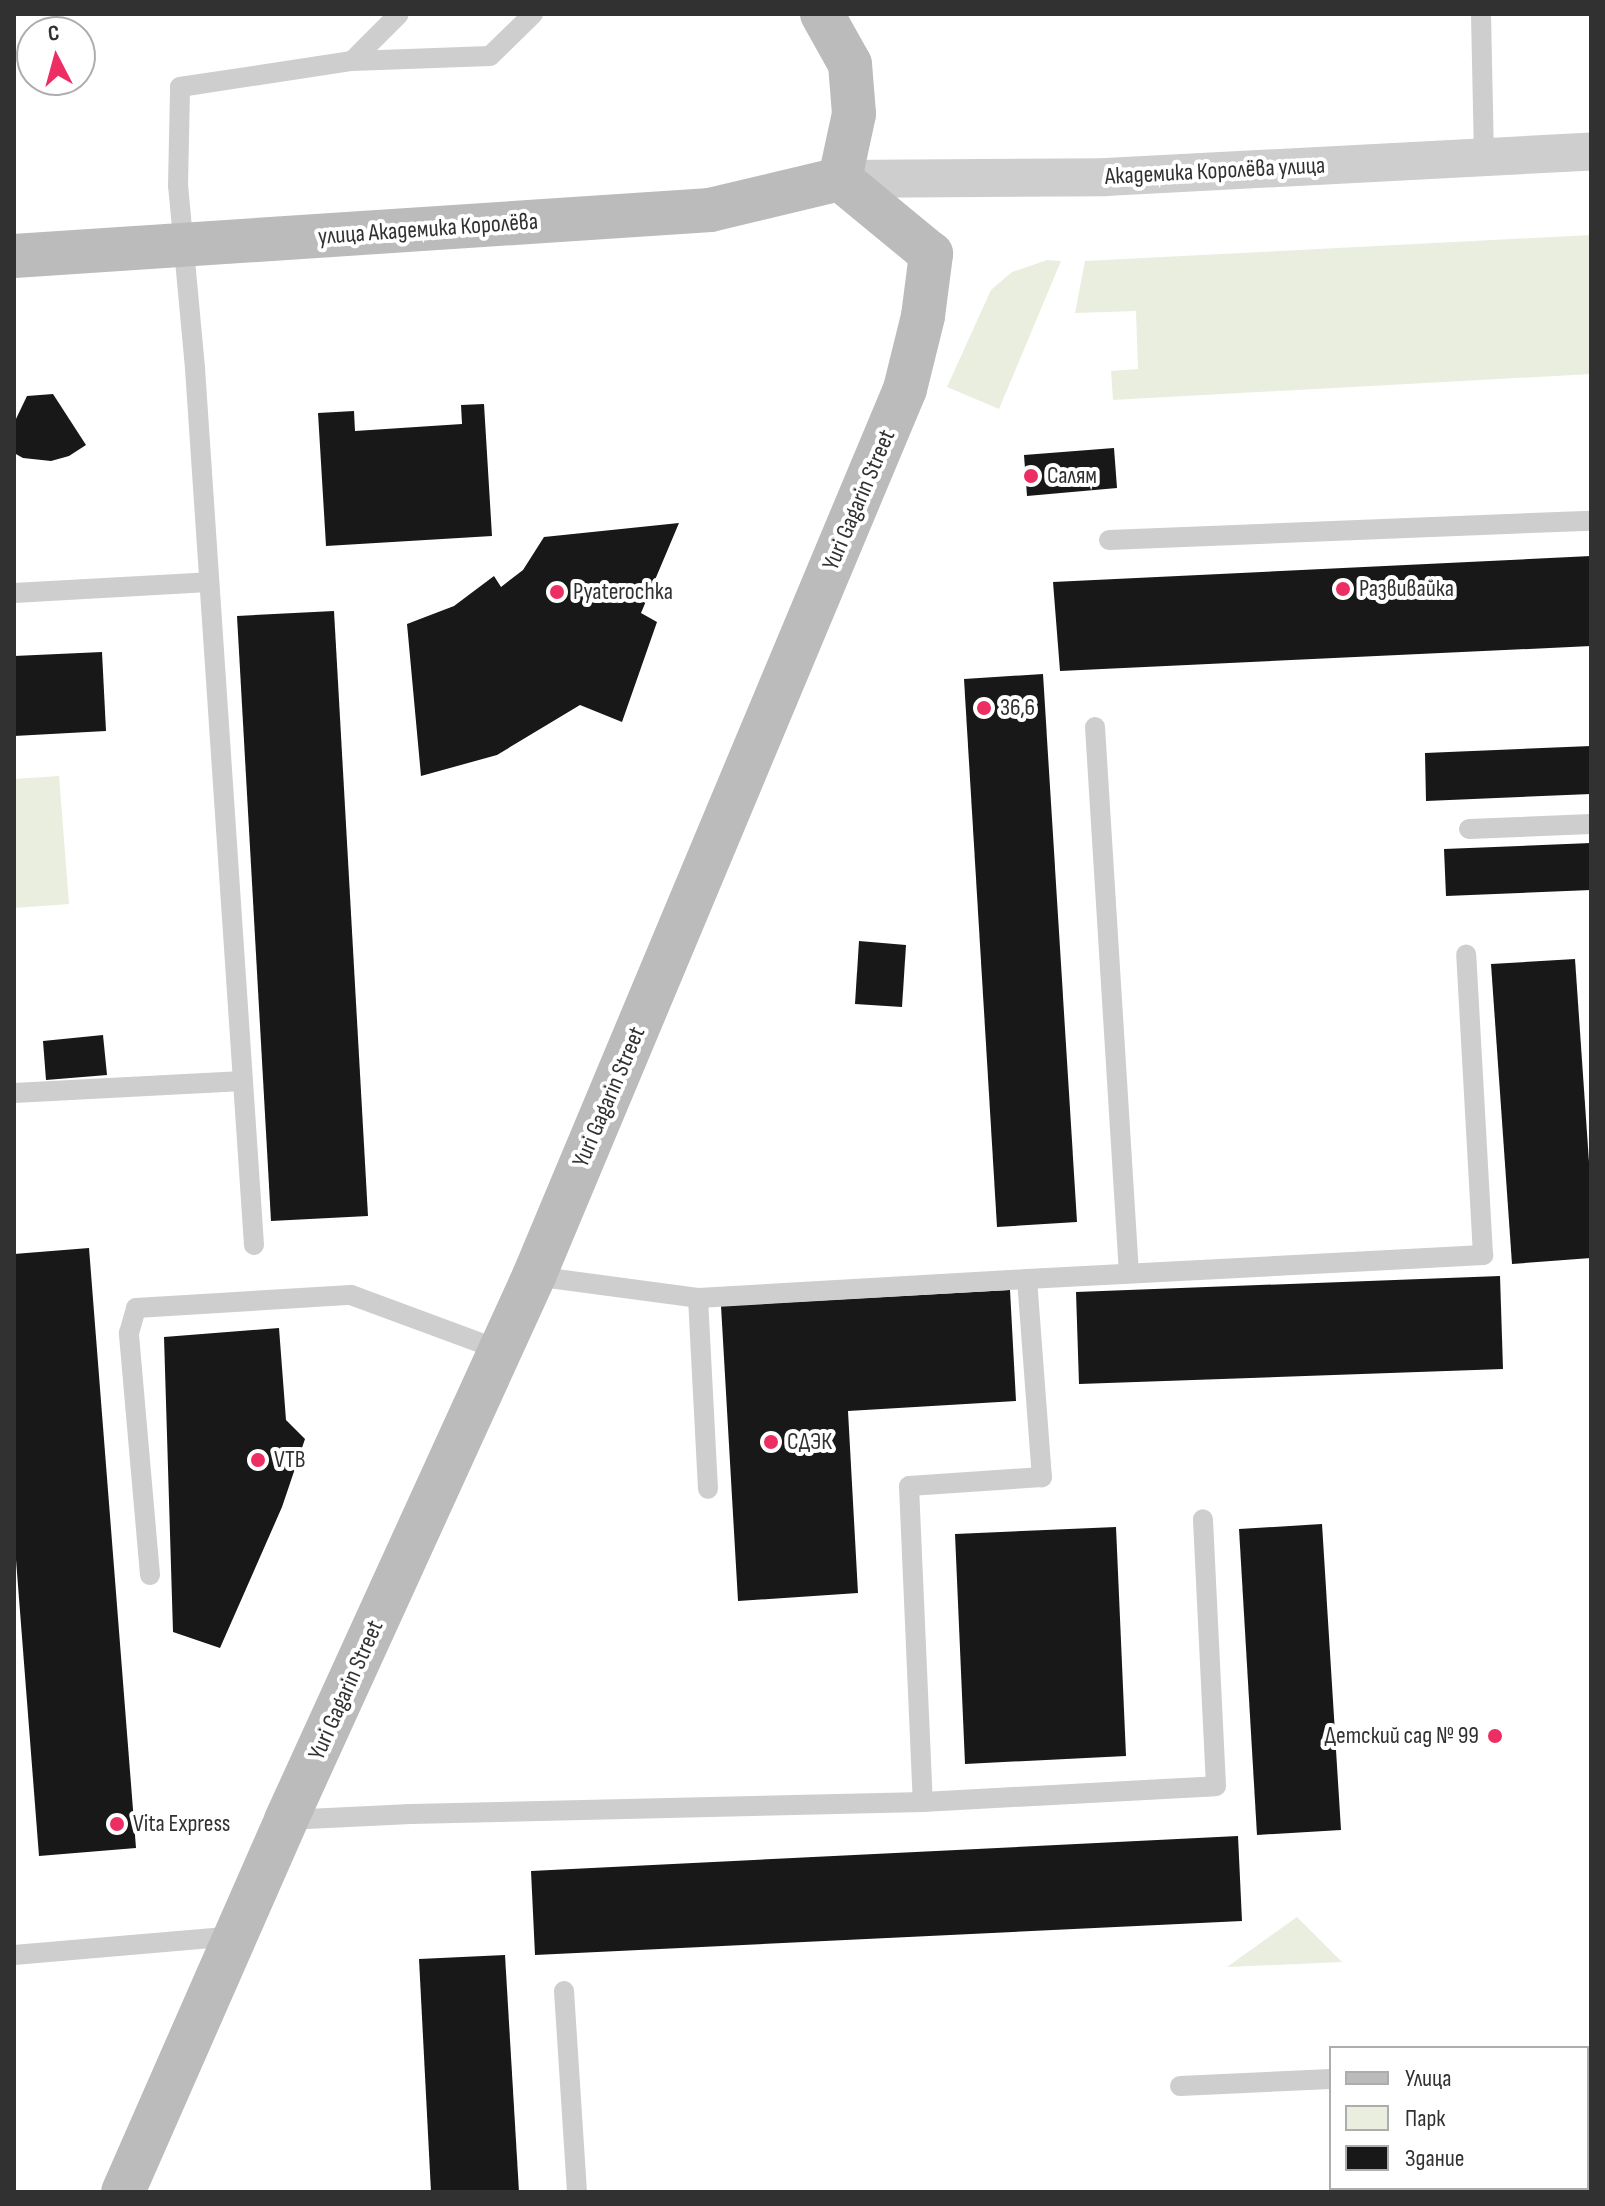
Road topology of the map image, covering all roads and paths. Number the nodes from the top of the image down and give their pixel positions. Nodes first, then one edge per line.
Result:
1 (399, 14) edge
2 (533, 14) edge
3 (822, 14) edge
4 (1481, 14) edge
5 (352, 61) junction
6 (1591, 152) edge
7 (1484, 158) junction
8 (840, 179) junction
9 (184, 246) junction
10 (14, 256) edge
11 (1591, 521) edge
12 (1109, 540) dead end
13 (209, 582) junction
14 (14, 593) edge
15 (1095, 727) dead end
16 (1591, 824) edge
17 (1469, 829) dead end
18 (1466, 954) dead end
19 (243, 1081) junction
20 (14, 1093) edge
21 (254, 1245) dead end
22 (1129, 1273) junction
23 (534, 1276) junction
24 (1027, 1279) junction
25 (698, 1298) junction
26 (500, 1350) junction
27 (708, 1489) dead end
28 (1203, 1519) dead end
29 (150, 1575) dead end
30 (923, 1802) junction
31 (286, 1820) junction
32 (237, 1936) junction
33 (14, 1955) edge
34 (564, 1991) dead end
35 (1329, 2079) edge
36 (1180, 2086) dead end
37 (1449, 2191) edge
38 (123, 2192) edge
39 (577, 2192) edge
40 (1386, 2192) edge

1 - 5 lane
2 - 5 lane
3 - 8 main road
4 - 7 lane
5 - 9 lane
6 - 7 street, Академика Королёва улица
7 - 8 street, Академика Королёва улица
8 - 9 main road, улица Академика Королёва
8 - 23 main road, Yuri Gagarin Street
9 - 10 main road, улица Академика Королёва
9 - 13 lane
11 - 12 lane
13 - 14 lane
13 - 19 lane
15 - 22 lane
16 - 17 lane
18 - 22 lane
19 - 20 lane
19 - 21 lane
22 - 24 lane
23 - 25 lane
23 - 26 main road, Yuri Gagarin Street
24 - 25 lane
24 - 30 lane
25 - 27 lane
26 - 29 lane
26 - 31 main road, Yuri Gagarin Street
28 - 30 lane
30 - 31 lane
31 - 32 main road, Yuri Gagarin Street
32 - 33 lane
32 - 38 main road, Yuri Gagarin Street
34 - 39 lane
35 - 36 lane
37 - 40 lane

